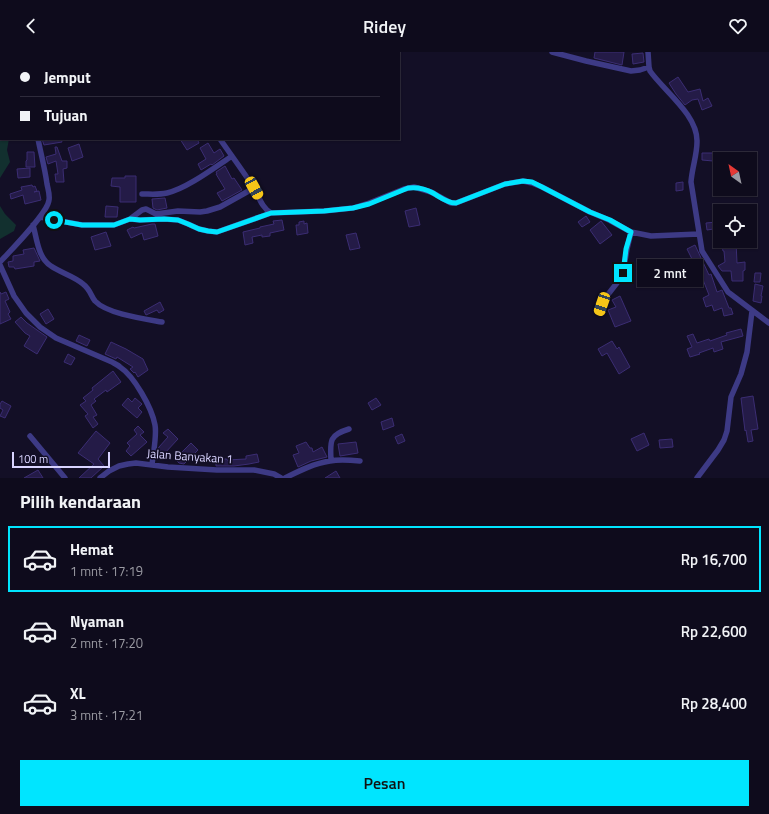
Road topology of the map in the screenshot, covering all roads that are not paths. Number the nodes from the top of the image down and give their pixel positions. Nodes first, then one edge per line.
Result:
1 (552, 52) edge
2 (648, 52) edge
3 (649, 67) junction
4 (38, 140) edge
5 (221, 140) edge
6 (232, 156) junction
7 (254, 188) junction
8 (142, 194) dead end
9 (271, 213) junction
10 (40, 217) junction
11 (130, 219) junction
12 (33, 225) junction
13 (631, 232) junction
14 (699, 234) junction
15 (0, 264) edge
16 (752, 311) junction
17 (599, 312) dead end
18 (162, 322) dead end
19 (769, 323) edge
20 (349, 429) dead end
21 (30, 436) dead end
22 (331, 460) junction
23 (360, 461) dead end
24 (152, 465) junction
25 (65, 478) edge
26 (100, 478) edge
27 (281, 478) edge
28 (285, 478) edge
29 (697, 478) edge

1 - 3 street
2 - 3 street
3 - 14 street
4 - 10 street
5 - 6 street
6 - 7 street
6 - 8 street
7 - 9 street
7 - 11 street
9 - 11 street
9 - 13 street
10 - 11 street
10 - 12 street
12 - 15 street
12 - 18 street
13 - 14 street
13 - 17 street
14 - 16 street
15 - 24 street
16 - 19 street
16 - 29 street
20 - 22 street
21 - 25 street
22 - 23 street
22 - 28 street
24 - 26 street, Jalan Banyakan 1
24 - 27 street, Jalan Banyakan 1

